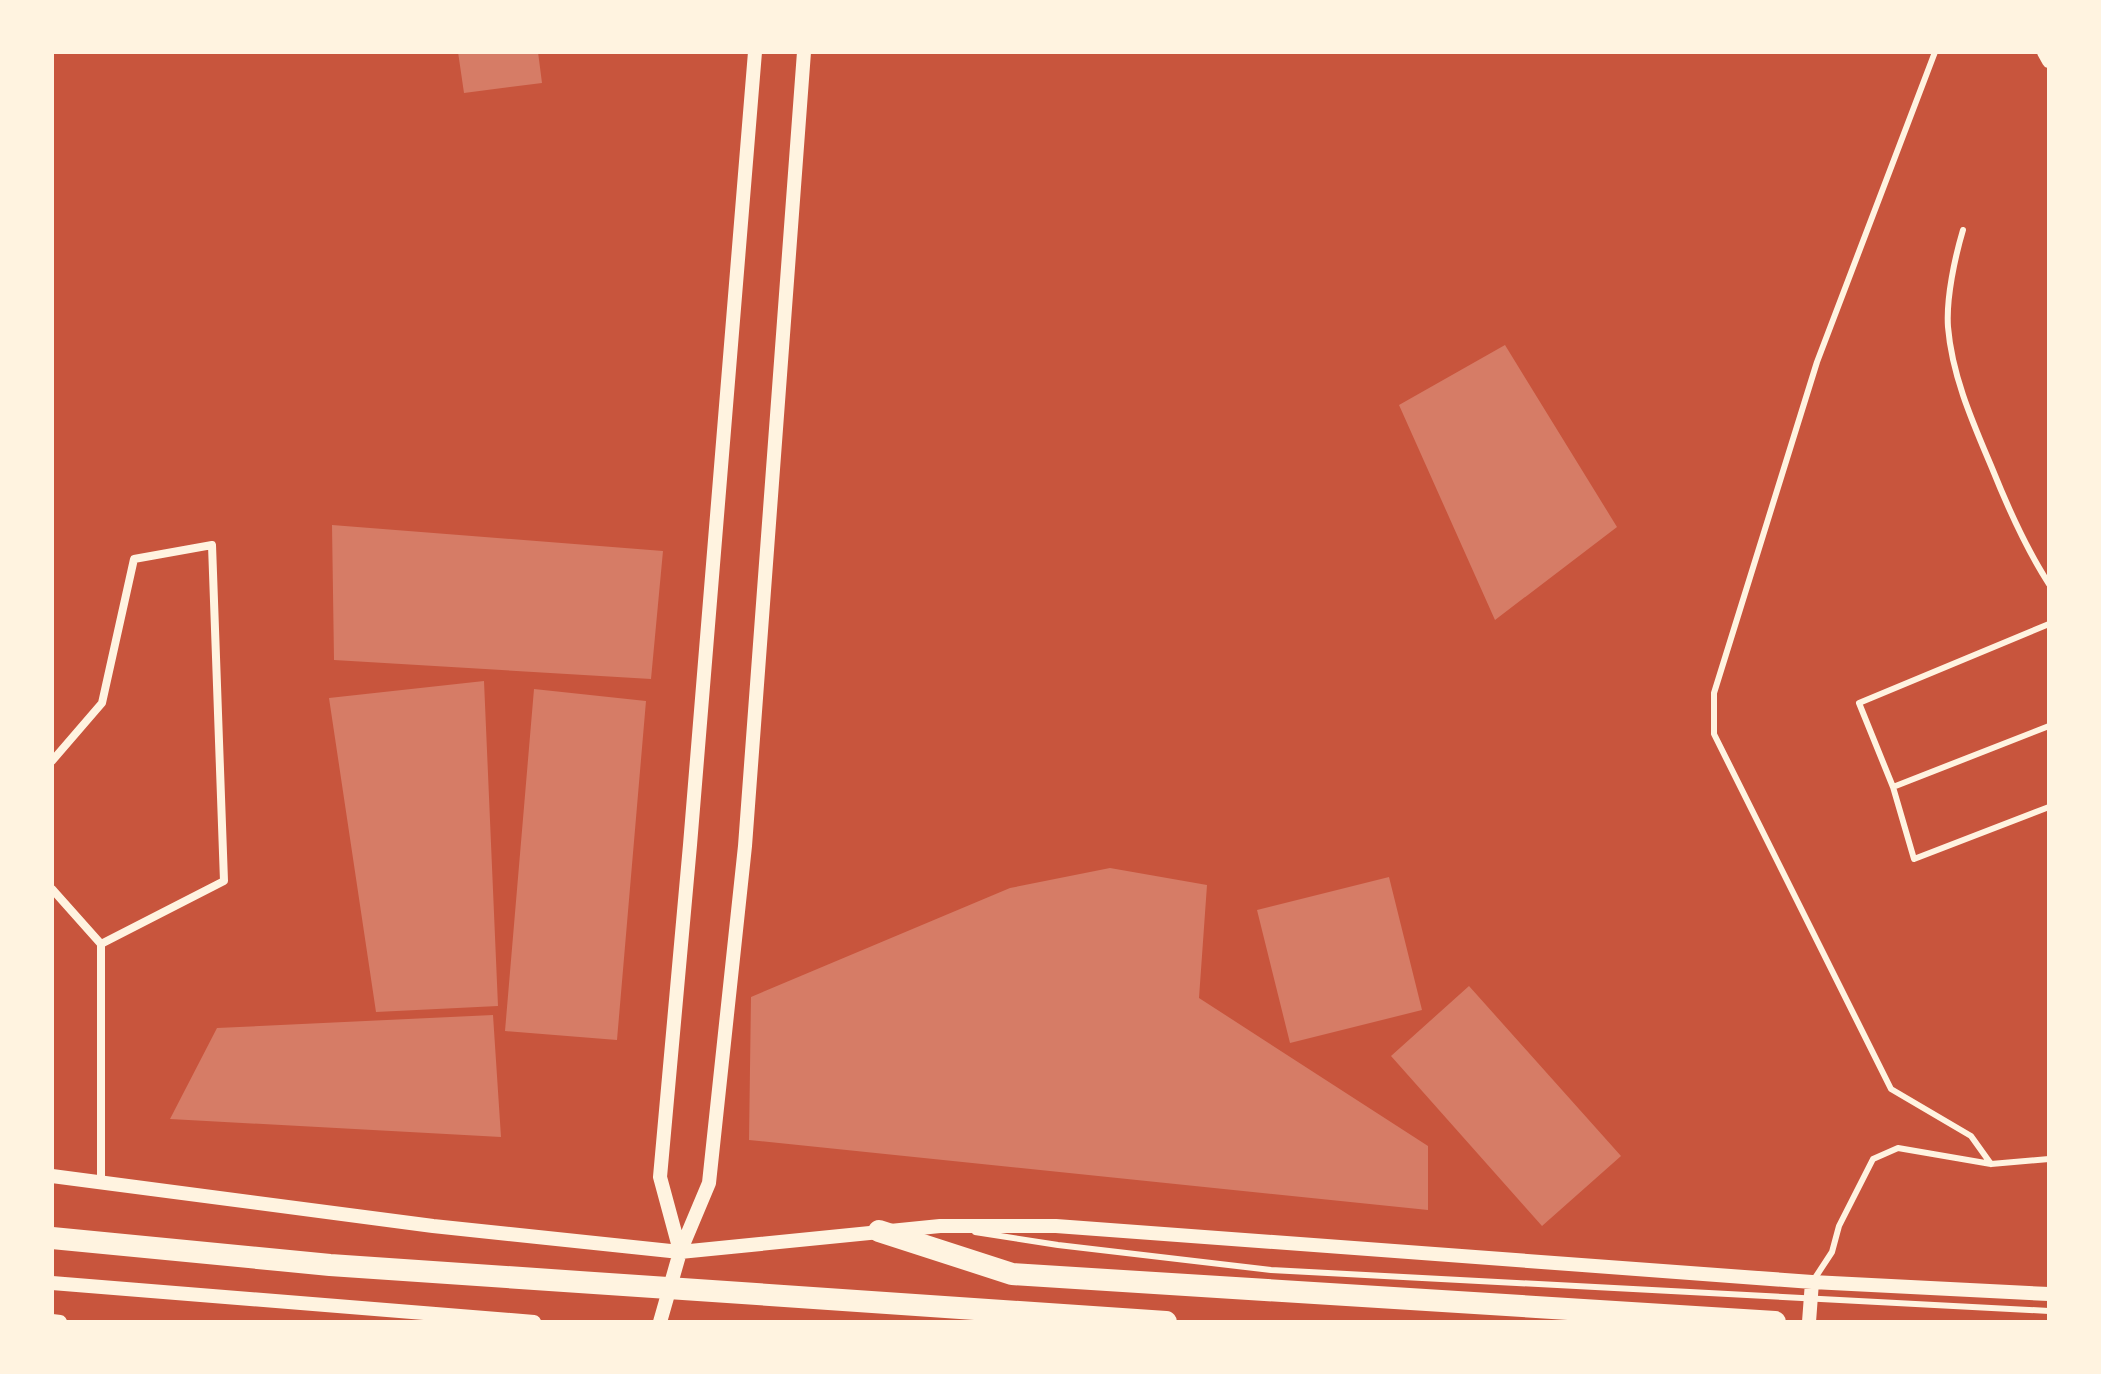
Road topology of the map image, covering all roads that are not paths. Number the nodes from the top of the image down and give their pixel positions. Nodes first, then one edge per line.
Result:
1 (755, 52) edge
2 (804, 52) edge
3 (1935, 52) edge
4 (2044, 52) edge
5 (2049, 61) edge
6 (1963, 230) dead end
7 (2049, 584) edge
8 (2049, 624) edge
9 (2049, 726) edge
10 (52, 761) edge
11 (1893, 787) junction
12 (2049, 807) edge
13 (52, 889) edge
14 (101, 944) junction
15 (2049, 1159) edge
16 (1991, 1164) junction
17 (52, 1176) edge
18 (101, 1182) junction
19 (940, 1226) junction
20 (879, 1231) junction
21 (52, 1238) edge
22 (680, 1252) junction
23 (1812, 1282) junction
24 (52, 1283) edge
25 (2049, 1294) edge
26 (2049, 1311) edge
27 (52, 1321) edge
28 (60, 1322) edge
29 (534, 1322) edge
30 (660, 1322) edge
31 (1166, 1322) edge
32 (1775, 1322) edge
33 (1809, 1322) edge

1 - 22 street
2 - 22 street
3 - 16 lane
4 - 5 street
6 - 7 lane
8 - 11 lane
9 - 11 lane
10 - 14 street
11 - 12 lane
13 - 14 street
14 - 18 street
15 - 16 lane
16 - 23 lane
17 - 18 street
18 - 22 street
19 - 20 street
19 - 23 street
19 - 26 lane
20 - 22 street
20 - 32 highway
21 - 31 highway
22 - 30 street
23 - 25 street
23 - 33 street
24 - 29 street
27 - 28 street

